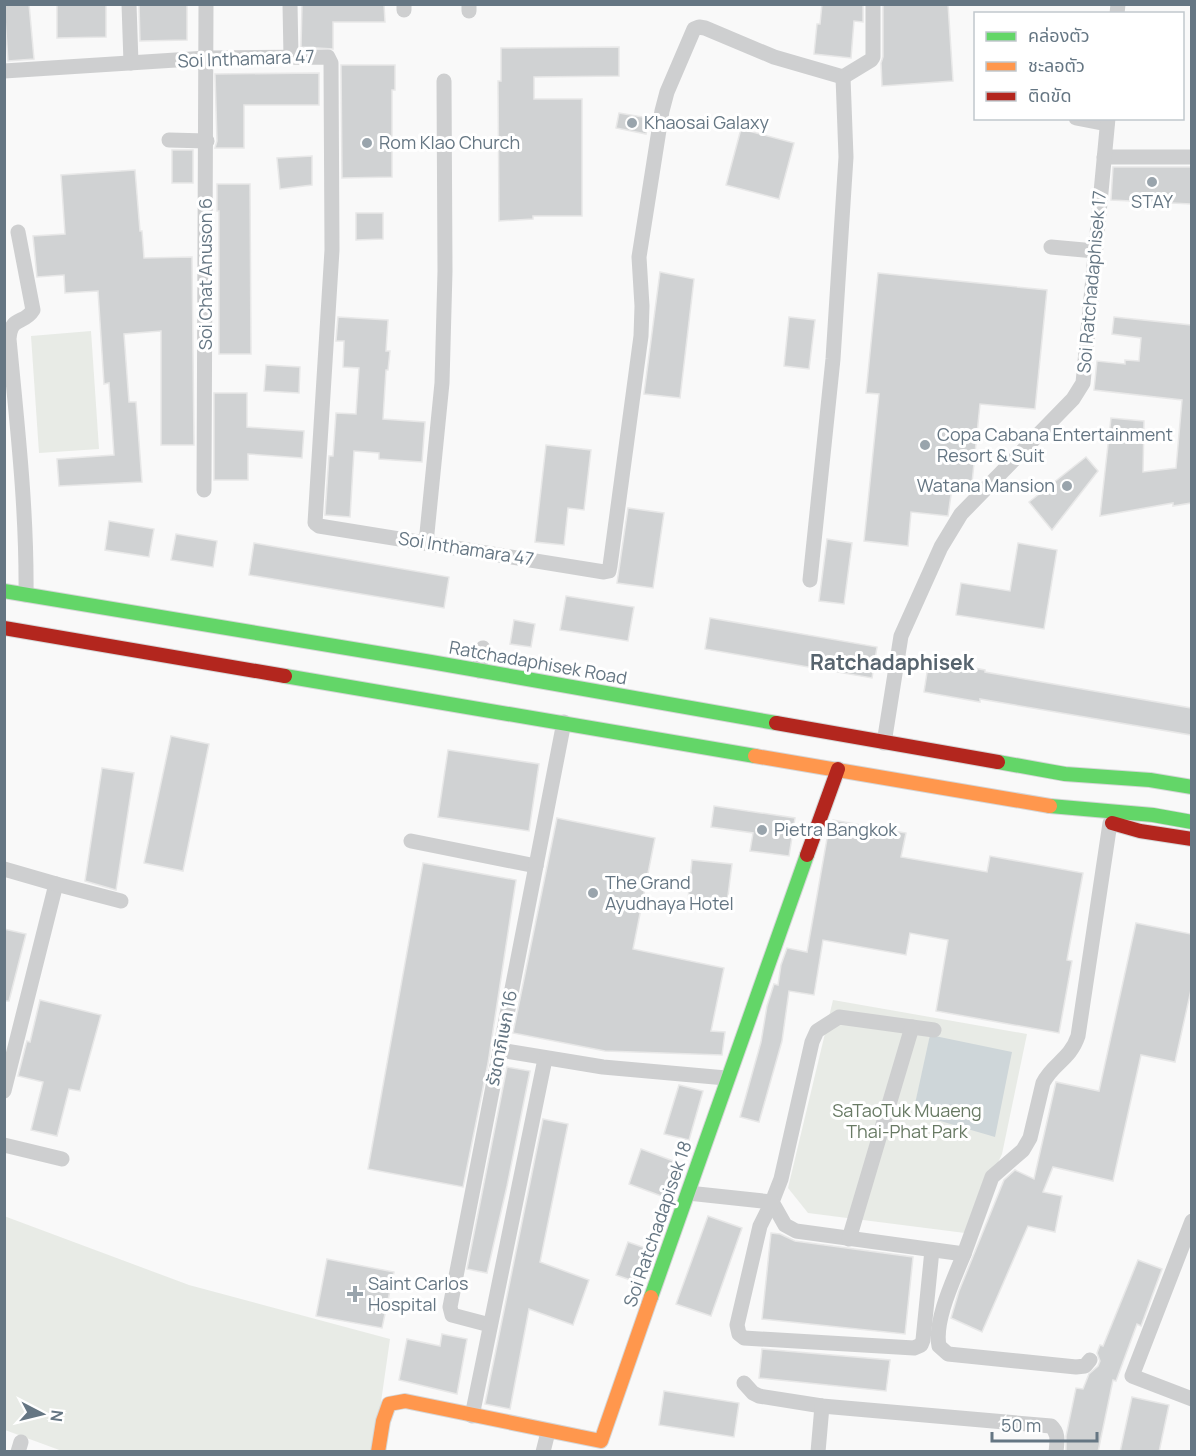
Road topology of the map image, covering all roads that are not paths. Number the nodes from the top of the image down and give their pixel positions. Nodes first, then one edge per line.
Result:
1 (129, 4) edge
2 (206, 4) edge
3 (290, 4) edge
4 (873, 4) edge
5 (291, 57) junction
6 (207, 58) junction
7 (130, 63) junction
8 (4, 71) edge
9 (843, 77) junction
10 (444, 81) dead end
11 (1107, 121) edge
12 (169, 140) dead end
13 (207, 141) junction
14 (1104, 157) junction
15 (1191, 157) edge
16 (18, 232) dead end
17 (1051, 247) dead end
18 (1095, 251) junction
19 (204, 490) dead end
20 (426, 543) junction
21 (810, 579) dead end
22 (4, 591) edge
23 (26, 595) junction
24 (4, 628) edge
25 (483, 648) dead end
26 (479, 671) junction
27 (564, 722) junction
28 (884, 743) junction
29 (838, 769) junction
30 (1065, 774) junction
31 (1191, 787) edge
32 (1121, 791) dead end
33 (1154, 802) dead end
34 (1064, 808) junction
35 (1191, 808) edge
36 (1110, 822) junction
37 (1191, 822) edge
38 (1191, 839) edge
39 (411, 842) dead end
40 (536, 866) junction
41 (4, 869) edge
42 (56, 884) junction
43 (121, 901) dead end
44 (912, 1027) junction
45 (934, 1030) dead end
46 (500, 1050) junction
47 (545, 1059) junction
48 (726, 1078) junction
49 (4, 1091) edge
50 (4, 1145) edge
51 (62, 1159) dead end
52 (688, 1193) junction
53 (772, 1202) junction
54 (1191, 1221) edge
55 (849, 1239) junction
56 (932, 1250) junction
57 (964, 1254) junction
58 (490, 1325) junction
59 (1090, 1360) dead end
60 (744, 1383) dead end
61 (1191, 1399) edge
62 (822, 1406) junction
63 (472, 1416) junction
64 (548, 1432) junction
65 (599, 1446) edge
66 (378, 1452) edge
67 (543, 1452) edge
68 (818, 1452) edge
69 (1056, 1452) edge

1 - 7 street
2 - 6 street, Soi Chat Anuson 6
3 - 5 street
4 - 9 street
5 - 6 street, Soi Inthamara 47
5 - 20 street, Soi Inthamara 47
6 - 7 street, Soi Inthamara 47
6 - 13 street, Soi Chat Anuson 6
7 - 8 street, Soi Inthamara 47
9 - 20 street, Soi Inthamara 47
9 - 21 street
10 - 20 street
11 - 14 street, Soi Ratchadaphisek 17
12 - 13 street
13 - 19 street, Soi Chat Anuson 6
14 - 15 street
14 - 18 street, Soi Ratchadaphisek 17
16 - 23 street
17 - 18 street
18 - 28 street, Soi Ratchadaphisek 17
22 - 23 main road, Ratchadaphisek Road
23 - 26 main road, Ratchadaphisek Road
24 - 27 main road
25 - 26 street
26 - 28 main road, Ratchadaphisek Road
27 - 29 main road
27 - 40 street, รัชดาภิเษก 16
28 - 30 main road, Ratchadaphisek Road
29 - 34 main road
29 - 48 main road, Soi Ratchadapisek 18
30 - 31 main road, Ratchadaphisek Road
30 - 32 main road, Ratchadaphisek Road
33 - 35 main road
34 - 36 main road
34 - 37 main road
36 - 38 main road
36 - 57 street
39 - 40 street
40 - 46 street, รัชดาภิเษก 16
41 - 42 street
42 - 43 street
42 - 49 street
44 - 45 street
44 - 53 street
44 - 55 street
46 - 47 street
46 - 58 street, รัชดาภิเษก 16
47 - 48 street
47 - 58 street
48 - 52 main road, Soi Ratchadapisek 18
50 - 51 street
52 - 53 street
52 - 65 main road, Soi Ratchadapisek 18
53 - 55 street
53 - 56 street
54 - 61 street
55 - 56 street
56 - 57 street
57 - 59 street
58 - 63 street
60 - 62 street
62 - 68 street
62 - 69 street
63 - 64 main road, Soi Ratchadapisek 18
63 - 66 main road, Soi Ratchadapisek 18
64 - 65 main road, Soi Ratchadapisek 18
64 - 67 street

